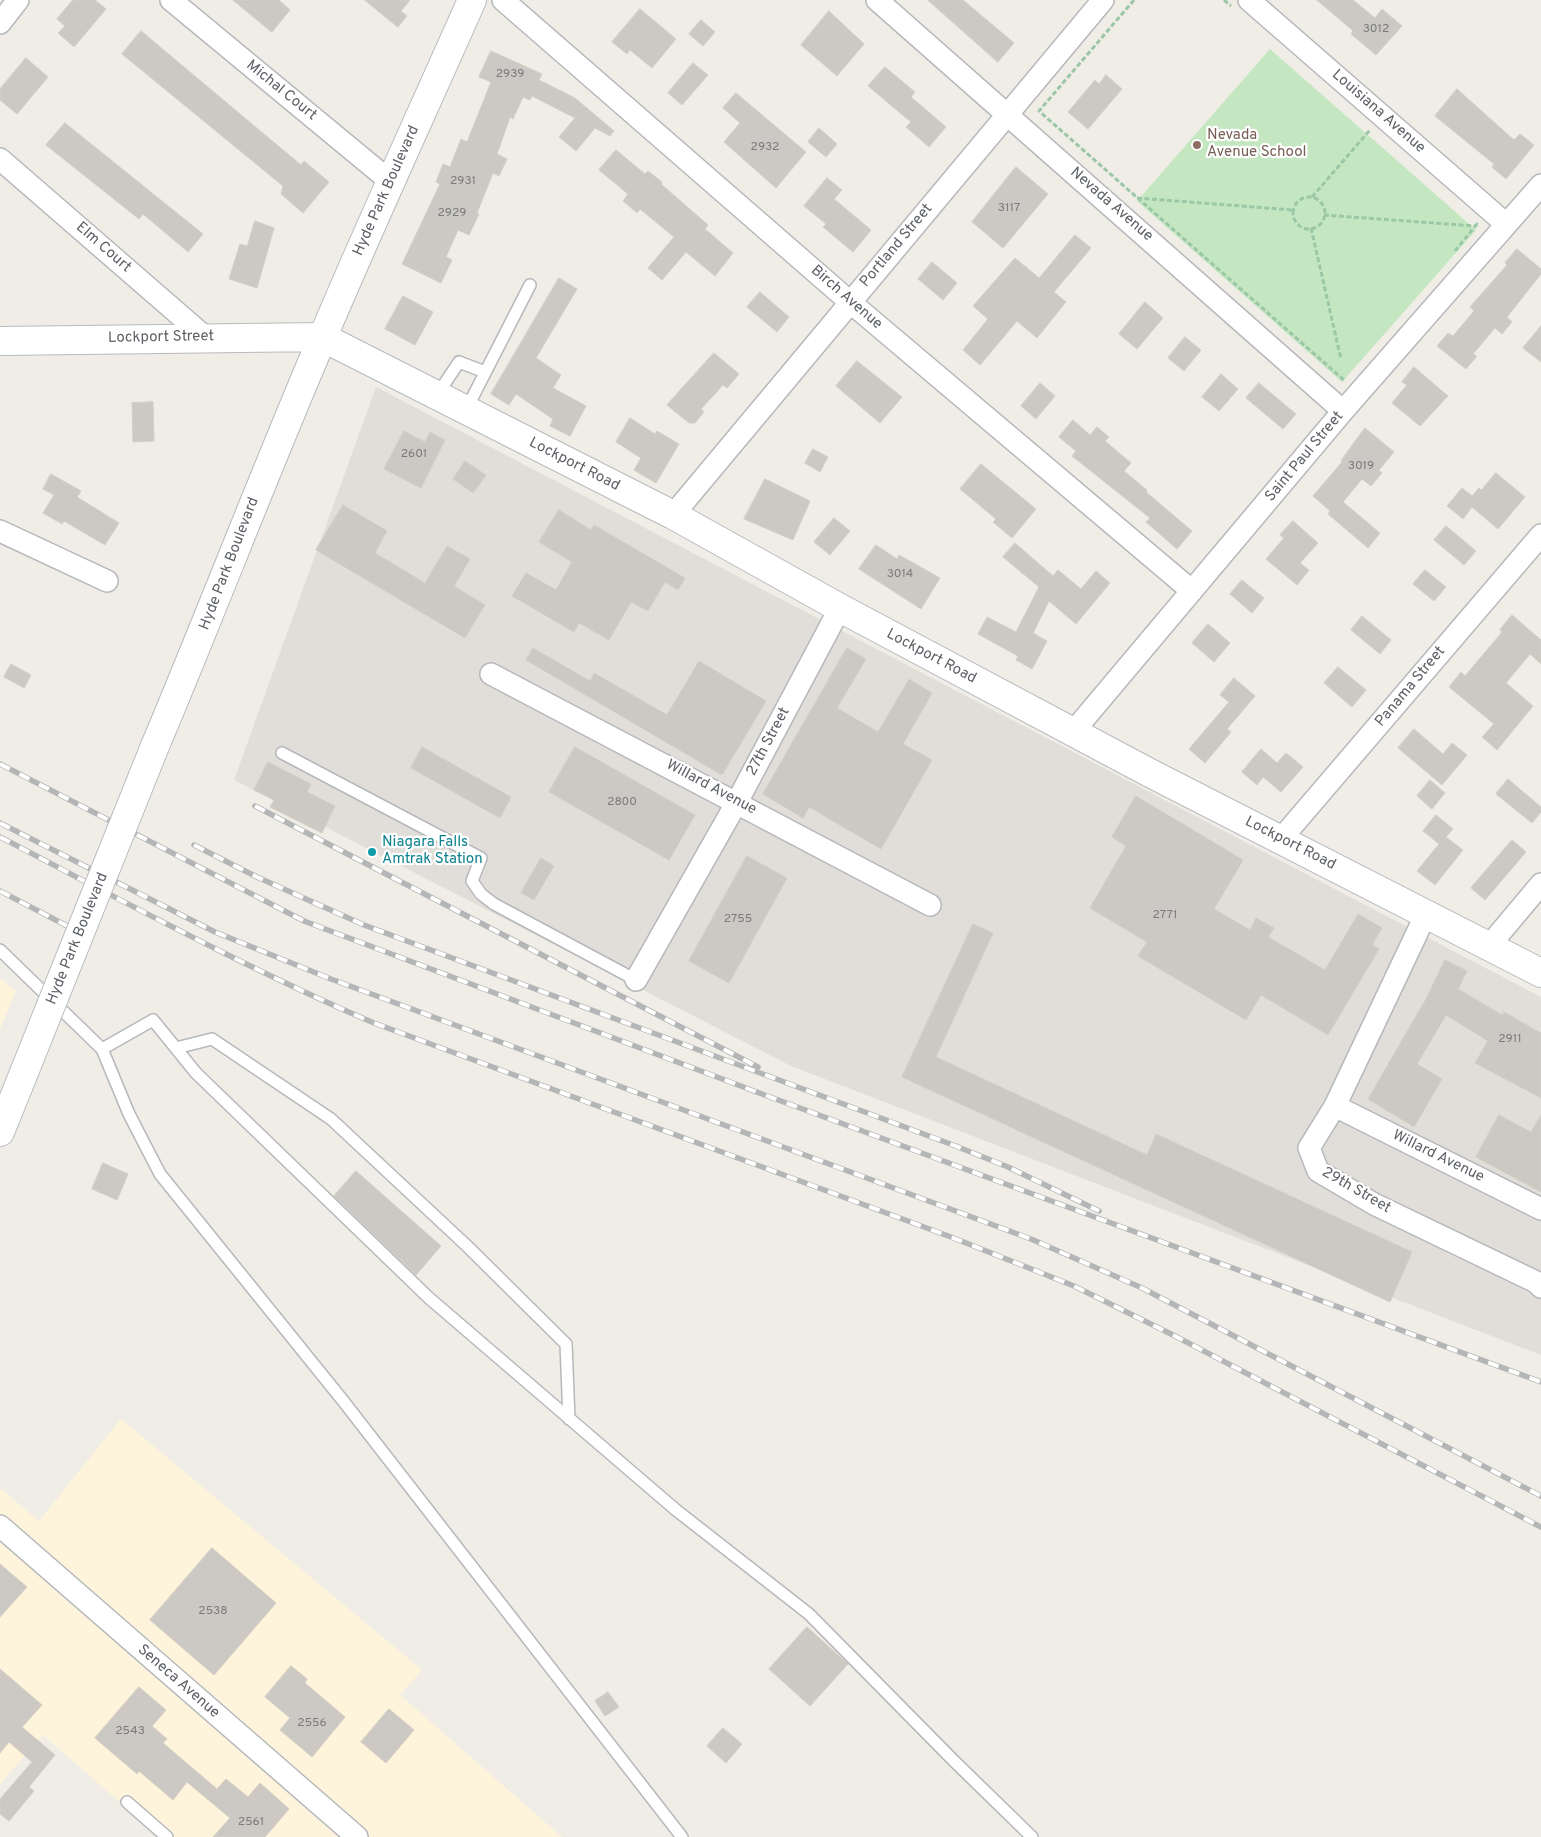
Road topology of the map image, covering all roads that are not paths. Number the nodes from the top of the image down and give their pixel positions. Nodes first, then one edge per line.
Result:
1 (18, 0) edge
2 (171, 0) edge
3 (472, 0) edge
4 (503, 0) edge
5 (877, 0) edge
6 (1103, 0) edge
7 (1249, 0) edge
8 (0, 23) edge
9 (1007, 114) junction
10 (0, 160) edge
11 (391, 182) junction
12 (1541, 185) edge
13 (1506, 224) junction
14 (530, 285) dead end
15 (850, 302) junction
16 (205, 337) junction
17 (322, 337) junction
18 (0, 341) edge
19 (485, 372) junction
20 (437, 396) junction
21 (466, 410) junction
22 (1343, 411) junction
23 (673, 515) junction
24 (0, 531) edge
25 (1541, 535) edge
26 (107, 580) dead end
27 (1192, 592) junction
28 (840, 608) junction
29 (491, 674) dead end
30 (1073, 732) junction
31 (282, 753) dead end
32 (737, 802) junction
33 (1281, 839) junction
34 (1541, 884) edge
35 (930, 904) dead end
36 (1426, 914) junction
37 (1489, 946) junction
38 (0, 950) edge
39 (1541, 974) edge
40 (636, 980) joint
41 (176, 1048) junction
42 (102, 1050) junction
43 (1335, 1106) junction
44 (0, 1132) edge
45 (1541, 1209) edge
46 (1541, 1287) edge
47 (569, 1419) junction
48 (0, 1526) edge
49 (127, 1802) dead end
50 (167, 1837) edge
51 (357, 1837) edge
52 (682, 1837) edge
53 (1032, 1837) edge

1 - 8 street
2 - 11 street, Michal Court
3 - 11 street, Hyde Park Boulevard
4 - 15 street, Birch Avenue
5 - 9 street, Nevada Avenue
6 - 9 street, Portland Street
7 - 13 street, Louisiana Avenue
9 - 15 street, Portland Street
9 - 22 street, Nevada Avenue
10 - 16 street, Elm Court
11 - 17 street, Hyde Park Boulevard
12 - 13 street, Saint Paul Street
13 - 22 street, Saint Paul Street
14 - 19 lane
15 - 23 street, Portland Street
15 - 27 street, Birch Avenue
16 - 17 street, Lockport Street
16 - 18 street, Lockport Street
17 - 20 street, Lockport Road
17 - 44 street, Hyde Park Boulevard, bridge
19 - 20 lane
19 - 21 lane
20 - 21 street, Lockport Road
21 - 23 street, Lockport Road
22 - 27 street, Saint Paul Street
23 - 28 street, Lockport Road
24 - 26 street
25 - 33 street, Panama Street
27 - 30 street, Saint Paul Street
28 - 30 street, Lockport Road
28 - 32 street, 27th Street
29 - 32 street, Willard Avenue
30 - 33 street, Lockport Road
31 - 40 lane
32 - 35 street, Willard Avenue
32 - 40 street, 27th Street
33 - 36 street, Lockport Road
34 - 37 street
36 - 37 street, Lockport Road
36 - 43 street, 29th Street
37 - 39 street, Lockport Road
38 - 42 lane
41 - 42 lane
41 - 47 lane
41 - 47 lane
42 - 52 lane
43 - 45 street, Willard Avenue
43 - 46 street, 29th Street
47 - 53 lane
48 - 51 street, Seneca Avenue
49 - 50 lane

